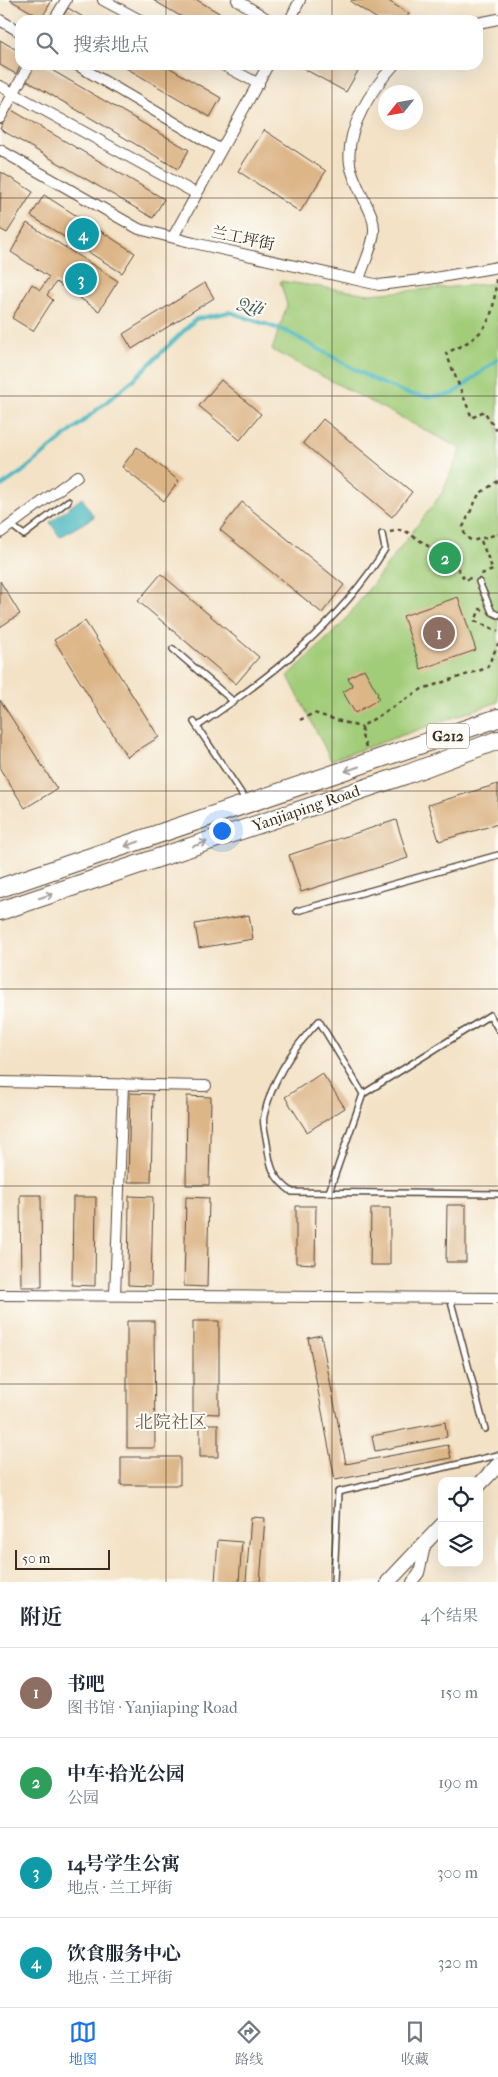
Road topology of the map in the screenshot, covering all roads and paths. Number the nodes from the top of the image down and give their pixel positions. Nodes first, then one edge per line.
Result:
1 (66, 0) edge
2 (103, 0) edge
3 (237, 0) edge
4 (300, 0) edge
5 (57, 15) edge
6 (131, 15) edge
7 (261, 15) edge
8 (292, 15) edge
9 (498, 19) edge
10 (0, 20) edge
11 (483, 22) edge
12 (15, 29) edge
13 (26, 70) edge
14 (85, 70) edge
15 (233, 70) edge
16 (266, 70) edge
17 (389, 70) edge
18 (259, 84) junction
19 (0, 86) edge
20 (13, 93) junction
21 (0, 118) edge
22 (0, 150) edge
23 (221, 150) junction
24 (197, 194) junction
25 (172, 237) junction
26 (497, 267) edge
27 (358, 280) junction
28 (498, 433) edge
29 (77, 476) dead end
30 (498, 481) edge
31 (68, 501) dead end
32 (11, 525) junction
33 (0, 533) edge
34 (382, 534) joint
35 (498, 534) edge
36 (481, 540) junction
37 (479, 582) dead end
38 (492, 612) junction
39 (498, 615) edge
40 (498, 630) edge
41 (498, 644) edge
42 (173, 649) dead end
43 (234, 702) junction
44 (498, 718) edge
45 (300, 720) dead end
46 (363, 728) junction
47 (498, 740) edge
48 (371, 763) junction
49 (248, 804) junction
50 (498, 855) edge
51 (0, 888) edge
52 (0, 911) edge
53 (297, 911) dead end
54 (498, 1029) edge
55 (0, 1082) edge
56 (123, 1084) junction
57 (206, 1086) dead end
58 (363, 1094) junction
59 (328, 1192) junction
60 (498, 1194) edge
61 (0, 1295) edge
62 (115, 1295) junction
63 (450, 1298) junction
64 (498, 1298) edge
65 (485, 1429) dead end
66 (498, 1455) edge
67 (498, 1464) edge
68 (483, 1481) edge
69 (438, 1529) edge
70 (426, 1541) junction
71 (334, 1582) edge
72 (388, 1582) edge
73 (412, 1582) edge

1 - 5 street
2 - 6 street
3 - 7 street
4 - 8 street
9 - 11 street
10 - 12 street
13 - 20 street
14 - 23 street
15 - 18 street
16 - 18 street
17 - 27 street
18 - 23 street
19 - 20 street
20 - 21 street
20 - 24 street
22 - 25 street, 兰工坪街
23 - 24 street
24 - 25 street
25 - 27 street, 兰工坪街
26 - 27 street, 兰工坪街
26 - 28 path
29 - 32 street
30 - 36 path
31 - 32 lane
32 - 33 street
34 - 36 path
34 - 43 lane
35 - 36 path
37 - 38 lane
38 - 39 lane
38 - 40 path
41 - 46 path
42 - 43 lane
43 - 49 lane
44 - 48 highway, Yanjiaping Road / G212
45 - 46 path
46 - 48 path
52 -> 47 highway, Yanjiaping Road / G212
48 -> 49 highway, Yanjiaping Road / G212
49 -> 51 highway, Yanjiaping Road / G212
50 - 53 lane
54 - 58 lane
55 - 56 street
56 - 57 street
56 - 62 street
58 - 59 lane
58 - 59 lane
59 - 60 lane
61 - 62 street
62 - 63 street
63 - 64 street
63 - 65 lane
66 - 71 lane
67 - 68 street
69 - 70 street
70 - 72 street
70 - 73 street

